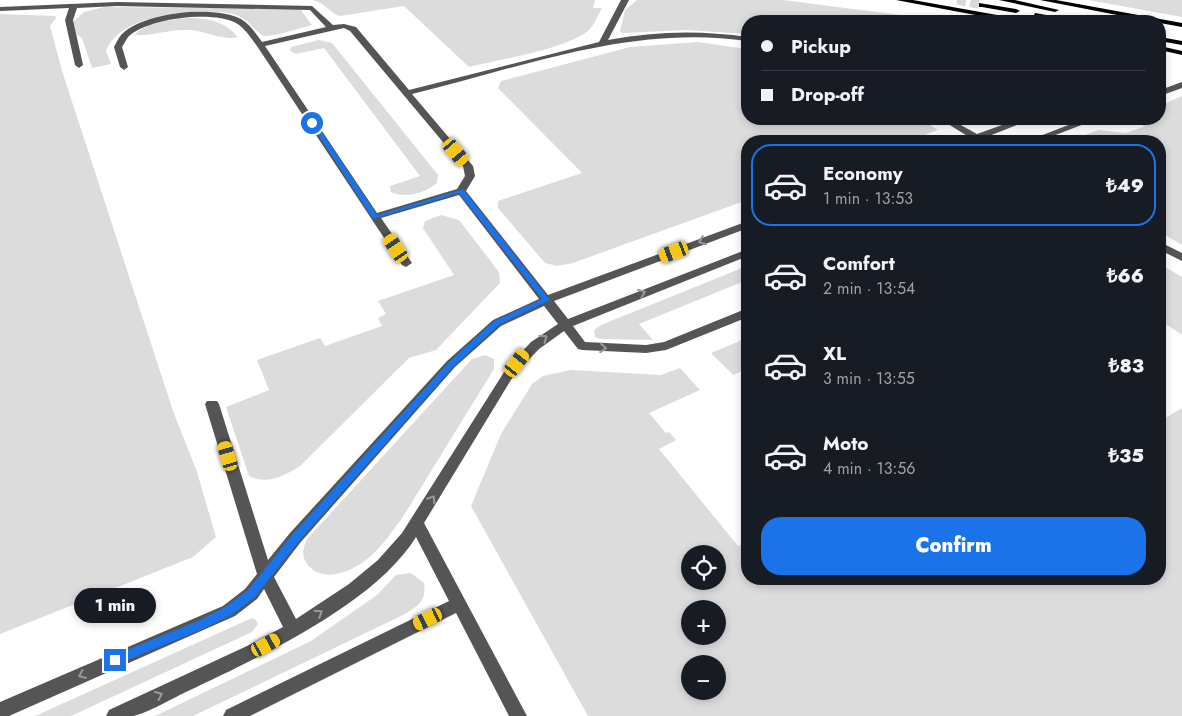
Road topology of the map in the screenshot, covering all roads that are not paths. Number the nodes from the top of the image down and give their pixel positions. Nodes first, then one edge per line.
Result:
1 (625, 0) edge
2 (900, 0) edge
3 (951, 0) edge
4 (1003, 0) edge
5 (1044, 0) edge
6 (982, 5) dead end
7 (74, 6) junction
8 (0, 9) edge
9 (975, 13) junction
10 (986, 15) edge
11 (1036, 15) edge
12 (1084, 15) edge
13 (1127, 15) edge
14 (1166, 22) edge
15 (1182, 25) edge
16 (331, 28) junction
17 (1166, 31) edge
18 (1182, 34) edge
19 (741, 38) edge
20 (1166, 40) edge
21 (603, 42) junction
22 (1182, 43) edge
23 (260, 45) junction
24 (1166, 49) edge
25 (1182, 53) edge
26 (80, 65) dead end
27 (124, 67) dead end
28 (1182, 85) edge
29 (1166, 91) edge
30 (407, 93) junction
31 (953, 125) edge
32 (1012, 125) edge
33 (1076, 125) edge
34 (968, 135) edge
35 (988, 135) edge
36 (1048, 135) edge
37 (461, 191) junction
38 (375, 217) junction
39 (741, 227) edge
40 (1166, 249) edge
41 (741, 255) edge
42 (1182, 258) edge
43 (406, 263) dead end
44 (546, 300) junction
45 (741, 315) edge
46 (565, 325) junction
47 (212, 404) dead end
48 (416, 524) junction
49 (266, 577) junction
50 (458, 604) junction
51 (293, 630) junction
52 (0, 711) edge
53 (115, 716) edge
54 (232, 716) edge
55 (518, 716) edge

1 - 21 lane
2 - 9 main road
3 - 9 main road
4 - 12 main road
5 - 13 main road
6 - 11 main road
7 - 8 lane
7 - 16 lane
7 - 26 lane
9 - 10 main road
14 - 15 main road
16 - 23 lane
16 - 30 lane
17 - 18 main road
19 - 21 lane
20 - 22 main road
21 - 30 lane
23 - 27 lane
23 - 38 lane
24 - 25 main road
28 - 29 lane
30 - 37 lane
31 - 34 lane
32 - 35 lane
33 - 36 lane
37 - 38 lane
37 - 44 lane
38 - 43 lane
39 -> 44 lane
40 - 42 lane
46 -> 41 lane
44 - 46 lane
44 - 49 lane
46 -> 45 lane
48 -> 46 lane
47 - 49 lane
48 - 50 lane
51 -> 48 lane
49 - 51 lane
49 -> 52 lane
50 - 54 lane
50 - 55 lane
53 -> 51 lane

